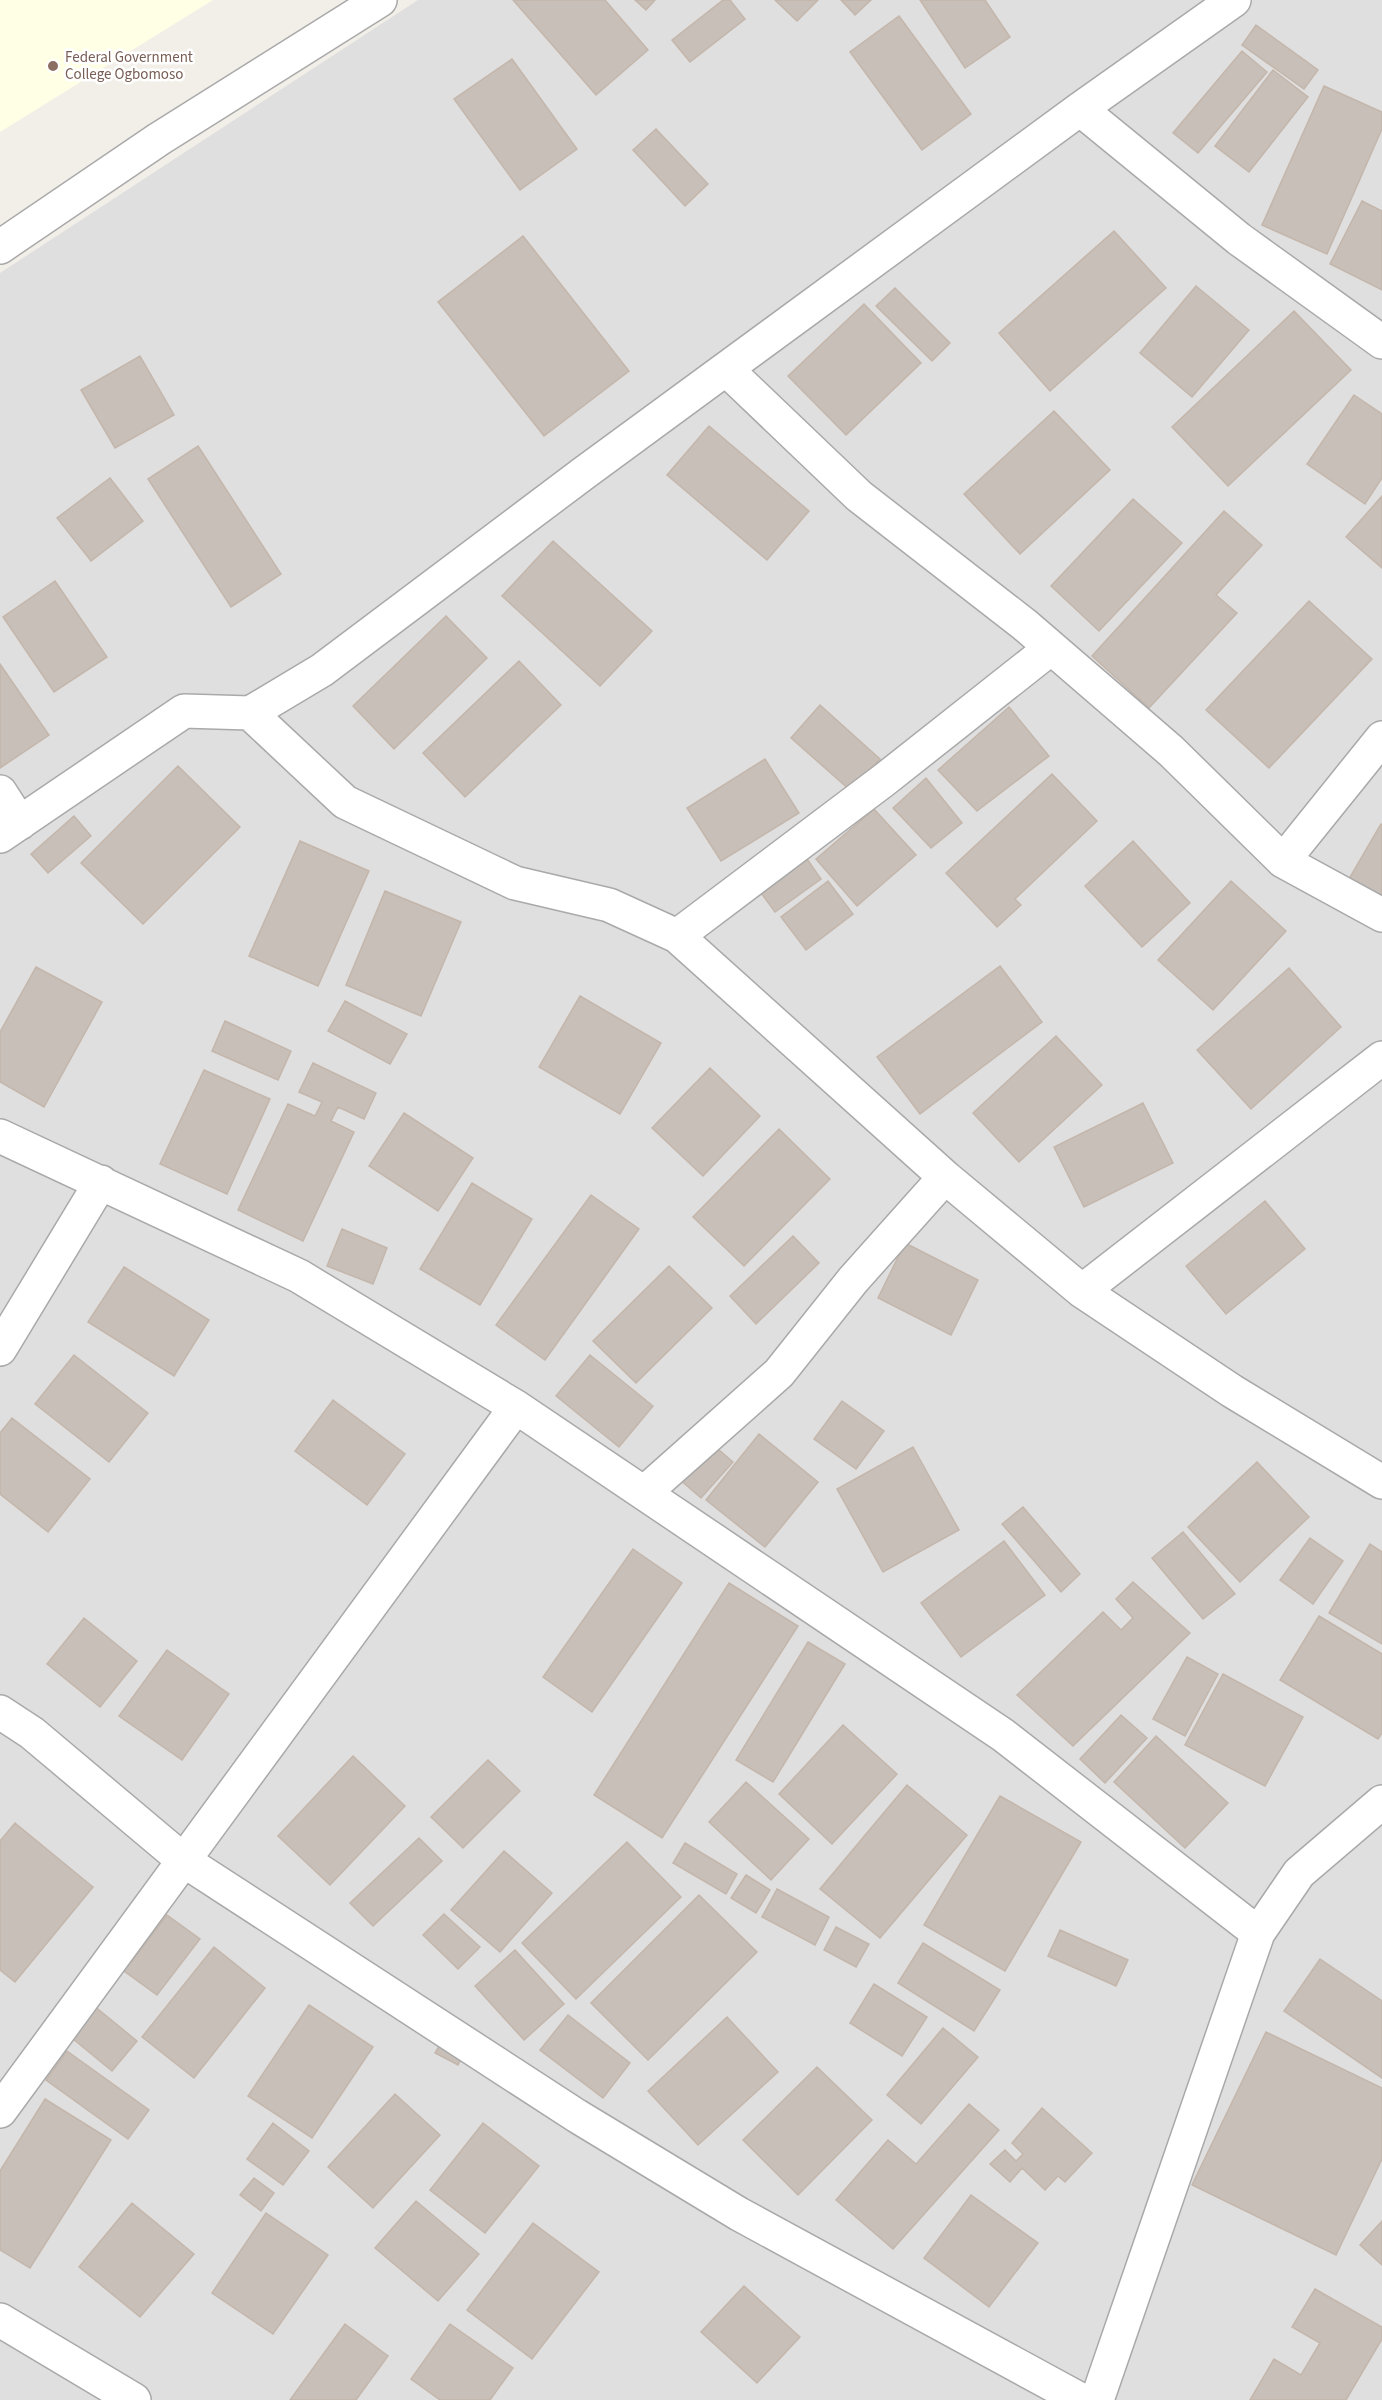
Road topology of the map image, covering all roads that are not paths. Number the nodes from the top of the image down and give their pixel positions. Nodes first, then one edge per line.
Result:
1 (380, 0) edge
2 (1234, 0) edge
3 (1080, 110) junction
4 (0, 247) edge
5 (1382, 342) edge
6 (726, 369) junction
7 (1051, 648) junction
8 (250, 712) junction
9 (1382, 738) edge
10 (0, 792) edge
11 (10, 829) edge
12 (1283, 861) junction
13 (1382, 915) edge
14 (677, 936) junction
15 (1382, 1058) edge
16 (0, 1136) edge
17 (945, 1177) junction
18 (101, 1182) junction
19 (1082, 1291) junction
20 (0, 1349) edge
21 (516, 1407) junction
22 (1382, 1482) edge
23 (644, 1493) junction
24 (0, 1712) edge
25 (1382, 1802) edge
26 (183, 1860) junction
27 (1258, 1933) junction
28 (0, 2111) edge
29 (0, 2320) edge
30 (134, 2400) edge
31 (1081, 2400) edge
32 (1097, 2400) edge

1 - 4 street
2 - 3 street
3 - 5 street
3 - 6 street
6 - 7 street
6 - 8 street
7 - 12 street
7 - 14 street
8 - 11 street
8 - 14 street
9 - 12 street
10 - 11 street
12 - 13 street
14 - 17 street
15 - 19 street
16 - 18 street
17 - 19 street
17 - 23 street
18 - 20 street
18 - 21 street
19 - 22 street
21 - 23 street
21 - 26 street
23 - 27 street
24 - 26 street
25 - 27 street
26 - 28 street
26 - 31 street
27 - 32 street
29 - 30 street

